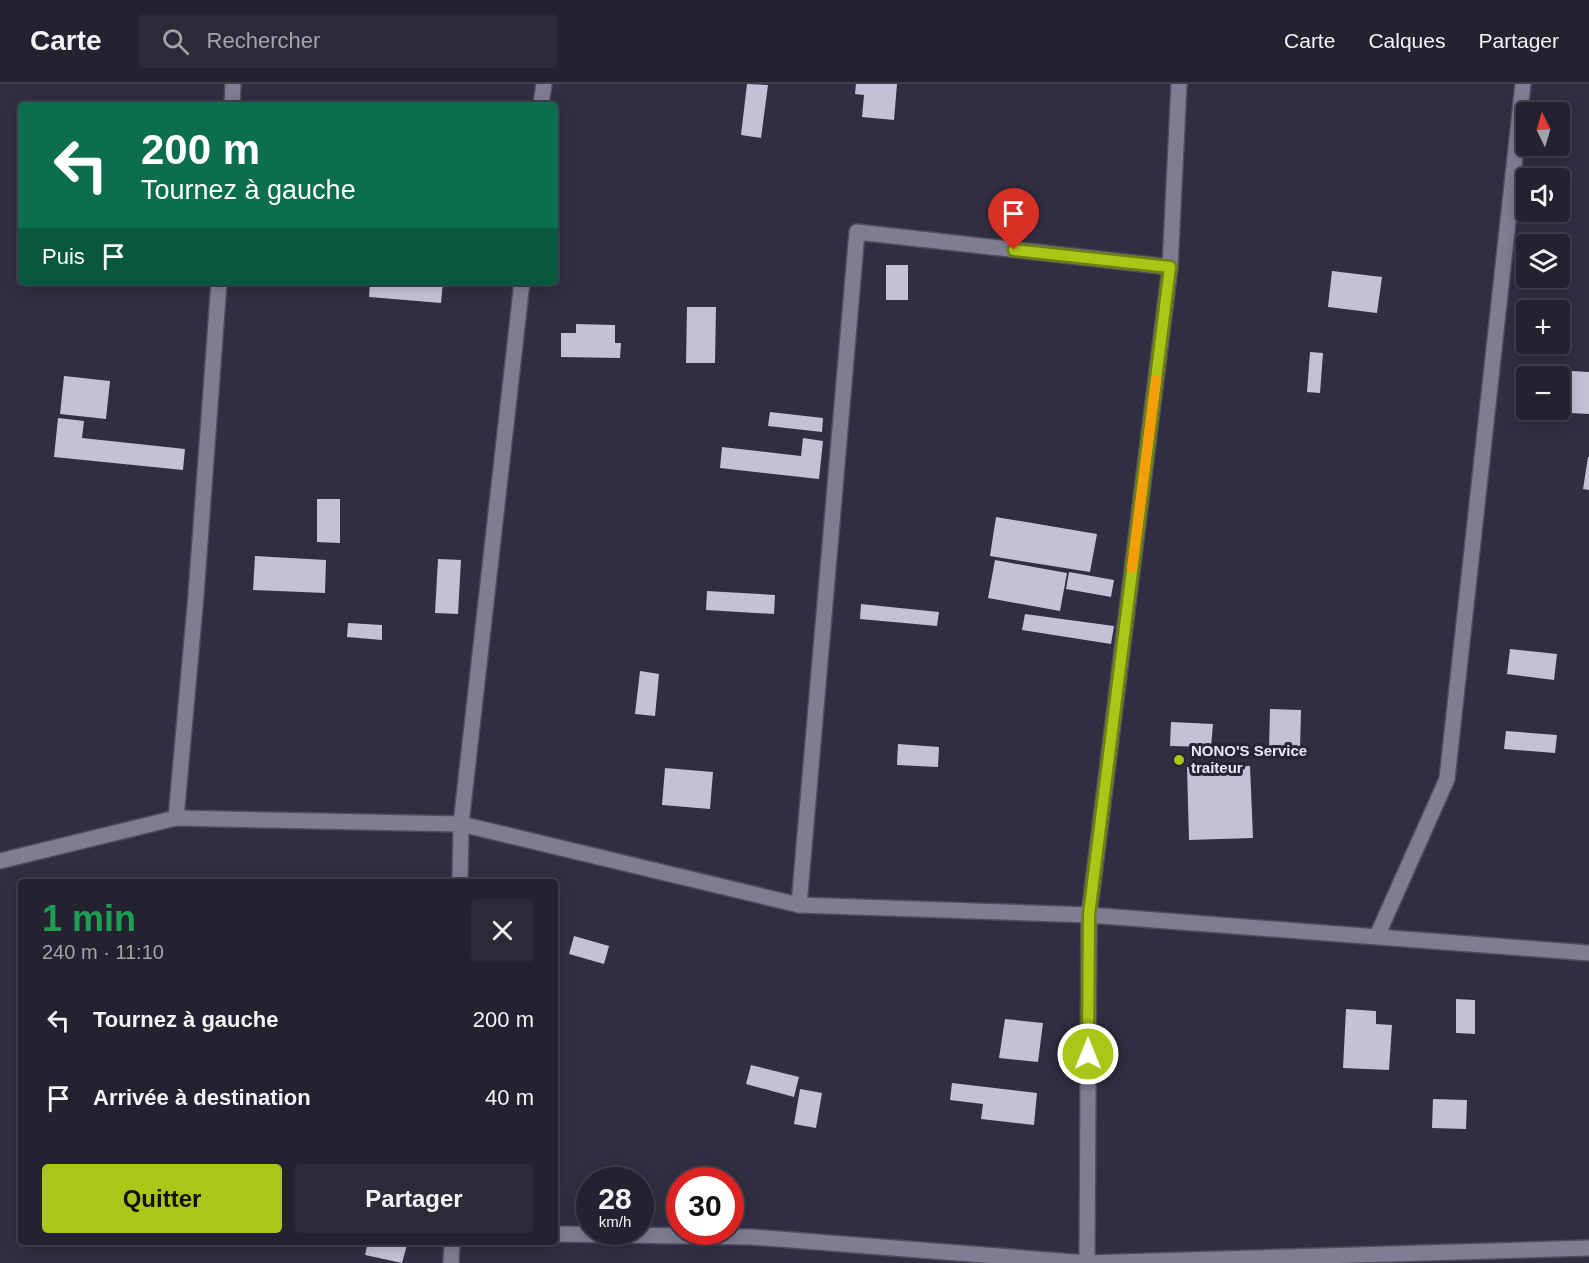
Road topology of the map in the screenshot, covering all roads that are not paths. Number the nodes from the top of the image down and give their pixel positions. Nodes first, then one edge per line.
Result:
1 (233, 84) edge
2 (544, 84) edge
3 (1179, 84) edge
4 (1523, 84) edge
5 (232, 102) edge
6 (541, 102) edge
7 (1170, 267) junction
8 (219, 285) edge
9 (522, 285) edge
10 (176, 818) junction
11 (461, 824) junction
12 (0, 861) edge
13 (460, 879) edge
14 (800, 905) junction
15 (1089, 915) junction
16 (1377, 936) junction
17 (1589, 953) edge
18 (558, 1234) edge
19 (452, 1245) edge
20 (1589, 1248) edge
21 (451, 1263) edge
22 (1087, 1263) edge

1 - 5 street
2 - 6 street
3 - 7 street
4 - 16 street
7 - 14 street
7 - 15 street
8 - 10 street
9 - 11 street
10 - 11 street
10 - 12 street
11 - 13 street
11 - 14 street
14 - 15 street
15 - 16 street
15 - 22 street
16 - 17 street
18 - 22 street
19 - 21 street
20 - 22 street

